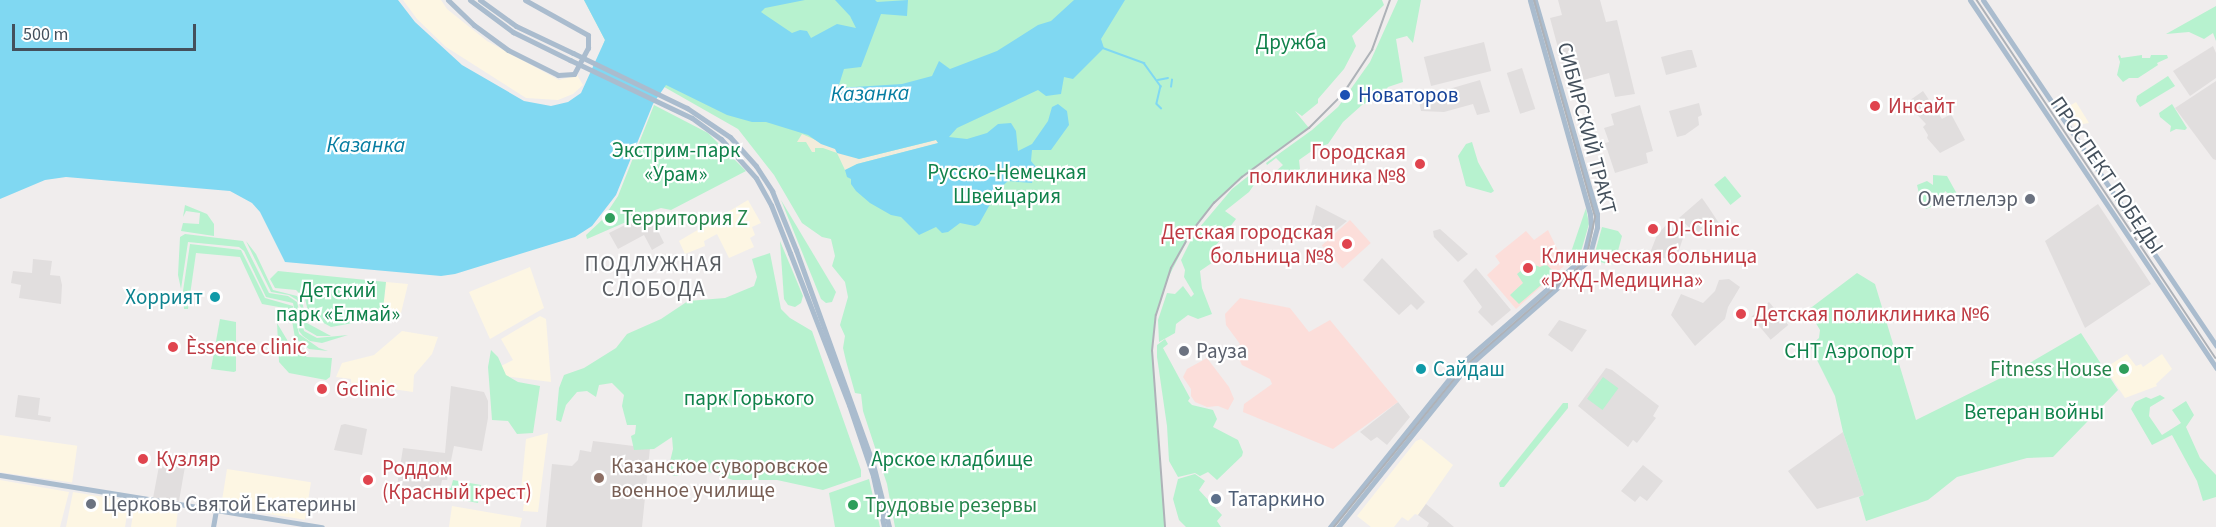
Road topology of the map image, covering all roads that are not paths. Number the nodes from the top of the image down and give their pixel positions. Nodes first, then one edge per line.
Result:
1 (448, 0) edge
2 (470, 0) edge
3 (480, 0) edge
4 (525, 0) edge
5 (1530, 0) edge
6 (1535, 0) edge
7 (1970, 0) edge
8 (1983, 0) edge
9 (1583, 262) junction
10 (1562, 277) junction
11 (1533, 308) junction
12 (1520, 316) junction
13 (1504, 328) junction
14 (1494, 342) junction
15 (2216, 346) edge
16 (2216, 368) edge
17 (1432, 400) junction
18 (1432, 409) junction
19 (1418, 422) junction
20 (1409, 437) junction
21 (1396, 446) junction
22 (0, 476) edge
23 (216, 511) junction
24 (213, 527) edge
25 (303, 527) edge
26 (322, 527) edge
27 (884, 527) edge
28 (889, 527) edge
29 (1334, 527) edge

1 - 4 main road
2 - 27 main road, bridge
3 - 28 main road, bridge
5 - 9 main road, СИБИРСКИЙ ТРАКТ
6 - 9 main road, СИБИРСКИЙ ТРАКТ
7 - 16 main road, ПРОСПЕКТ ПОБЕДЫ
8 - 15 main road, ПРОСПЕКТ ПОБЕДЫ
9 - 10 main road
9 - 11 main road
10 - 12 main road
10 - 13 main road
11 - 12 main road
11 - 14 main road
12 - 13 main road
12 - 14 main road
13 - 17 main road
14 - 18 main road
17 - 19 main road
17 - 21 main road
18 - 19 main road
18 - 20 main road
19 - 20 main road
19 - 21 main road
20 - 29 main road
21 - 29 main road
22 - 23 main road
23 - 24 main road
23 - 25 main road
23 - 26 main road

